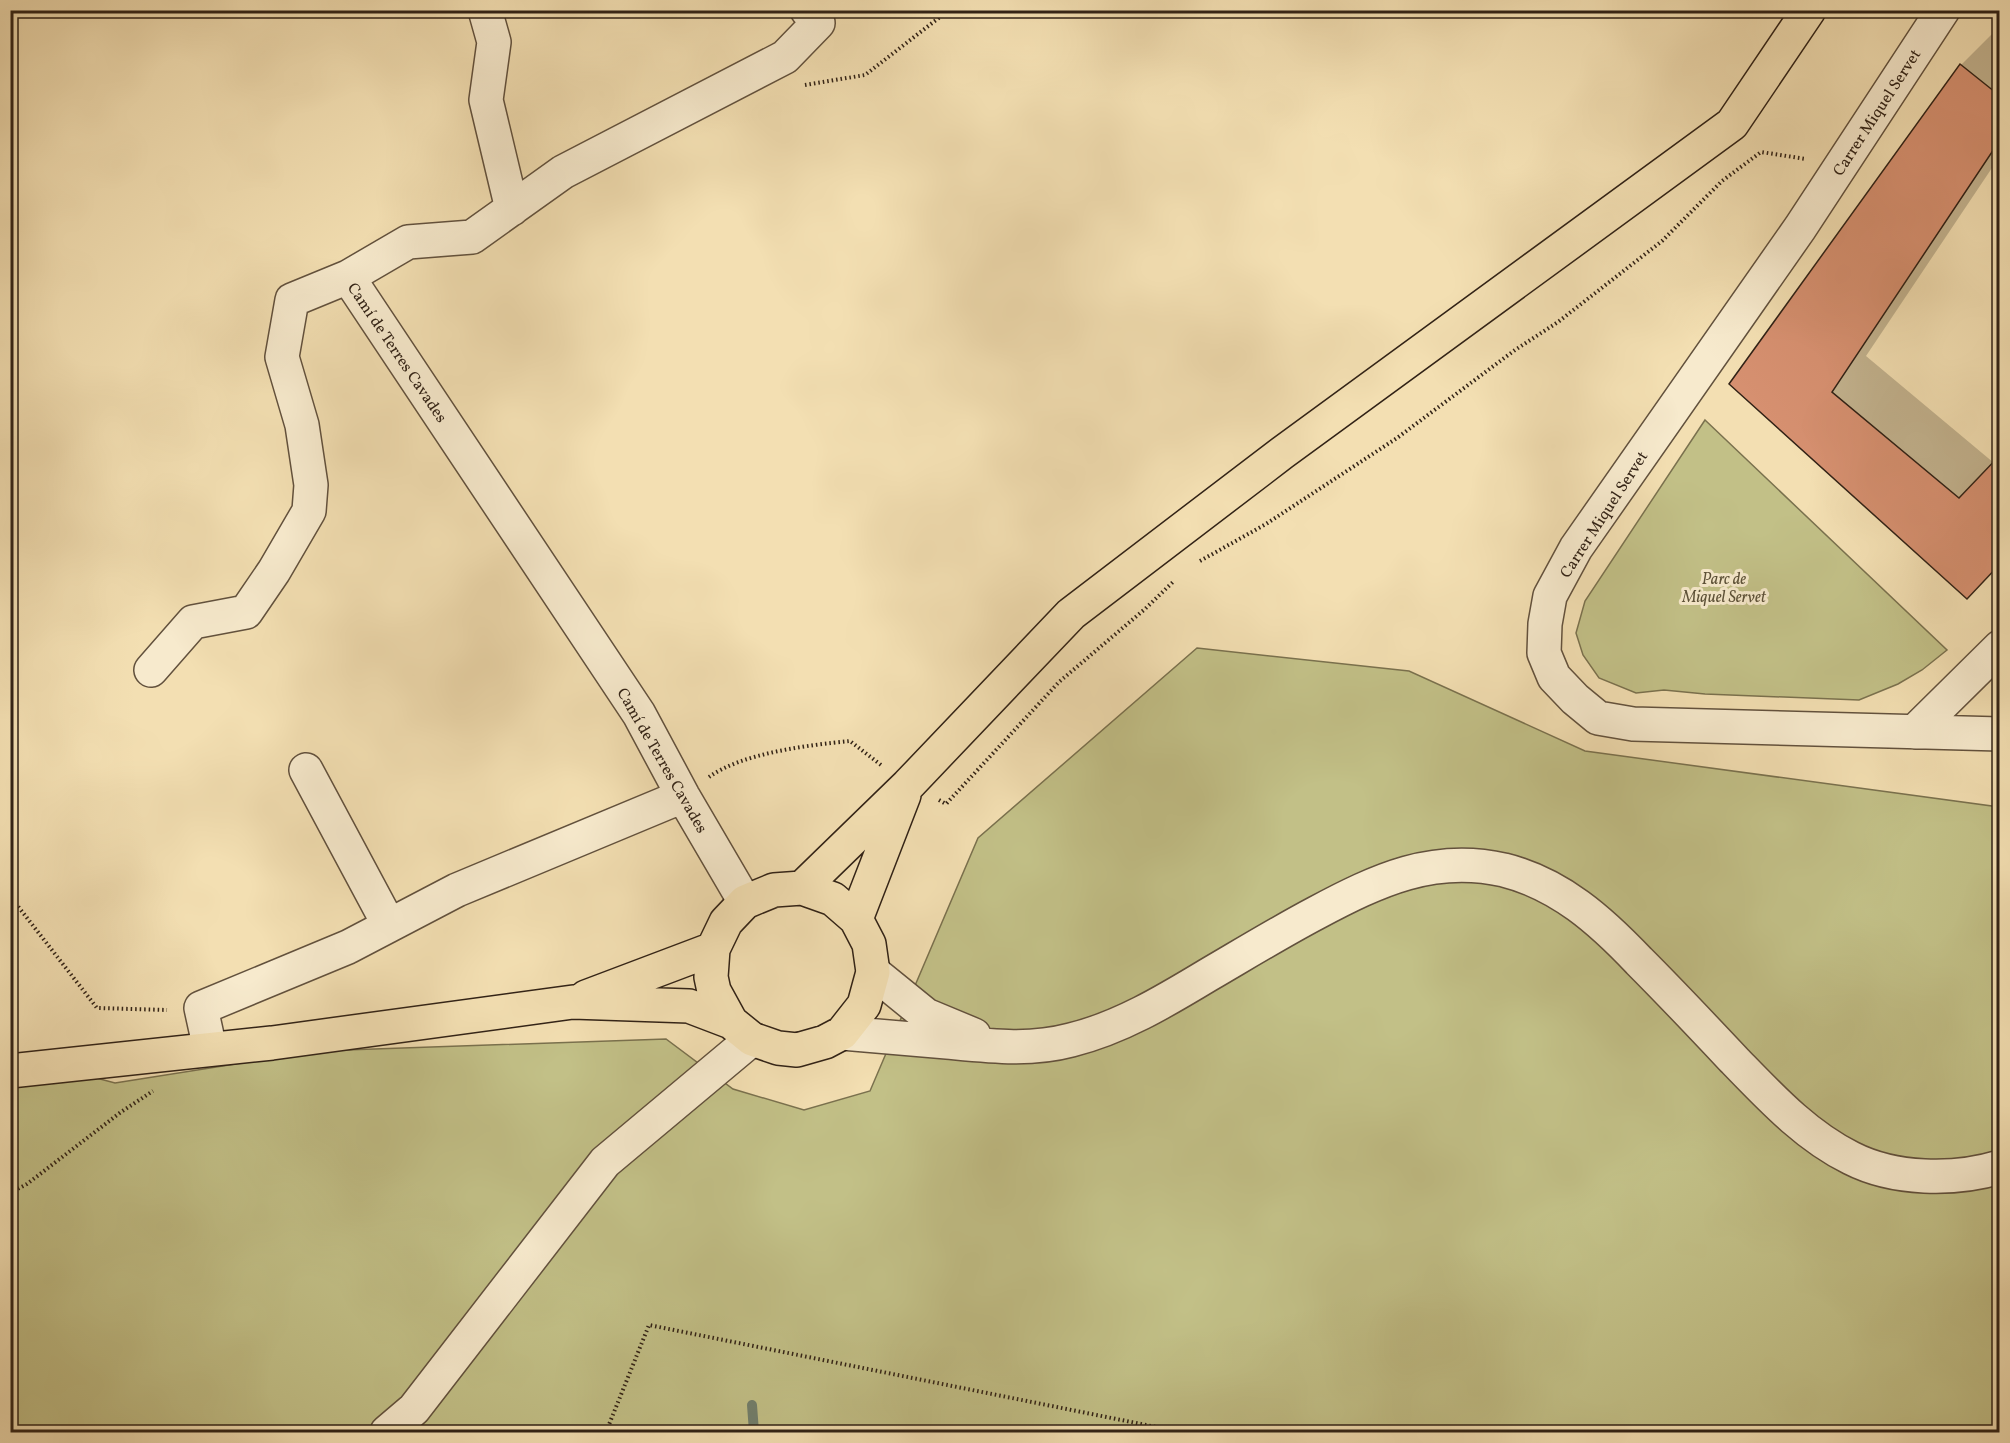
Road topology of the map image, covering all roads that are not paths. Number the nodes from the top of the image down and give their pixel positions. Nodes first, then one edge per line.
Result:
1 (485, 10) edge
2 (807, 10) edge
3 (1809, 10) edge
4 (1943, 10) edge
5 (512, 209) junction
6 (348, 277) junction
7 (2000, 647) edge
8 (152, 670) dead end
9 (1914, 732) junction
10 (2000, 735) edge
11 (306, 770) dead end
12 (908, 785) junction
13 (684, 796) junction
14 (802, 888) junction
15 (745, 902) junction
16 (856, 919) junction
17 (389, 925) junction
18 (713, 949) junction
19 (873, 972) junction
20 (573, 1002) junction
21 (741, 1030) junction
22 (842, 1033) junction
23 (1003, 1047) junction
24 (210, 1049) junction
25 (10, 1071) edge
26 (2000, 1167) edge
27 (387, 1432) edge

1 - 5 street
2 - 5 street, Camí de Terres Cavades
3 - 12 main road
4 - 9 street, Carrer Miquel Servet
5 - 6 street, Camí de Terres Cavades
6 - 8 street
6 - 13 street, Camí de Terres Cavades
7 - 9 street
9 - 10 street, Carrer Miquel Servet
11 - 17 street
12 - 14 main road
12 - 16 main road
13 - 15 street, Camí de Terres Cavades
13 - 17 street
14 - 15 main road
14 - 16 main road
15 - 18 main road
16 - 19 main road
17 - 24 street
18 - 20 main road
18 - 21 main road
19 - 22 main road
19 - 23 street
20 - 21 main road
20 - 24 main road
21 - 22 main road
21 - 27 street
22 - 23 street
23 - 26 street
24 - 25 main road

